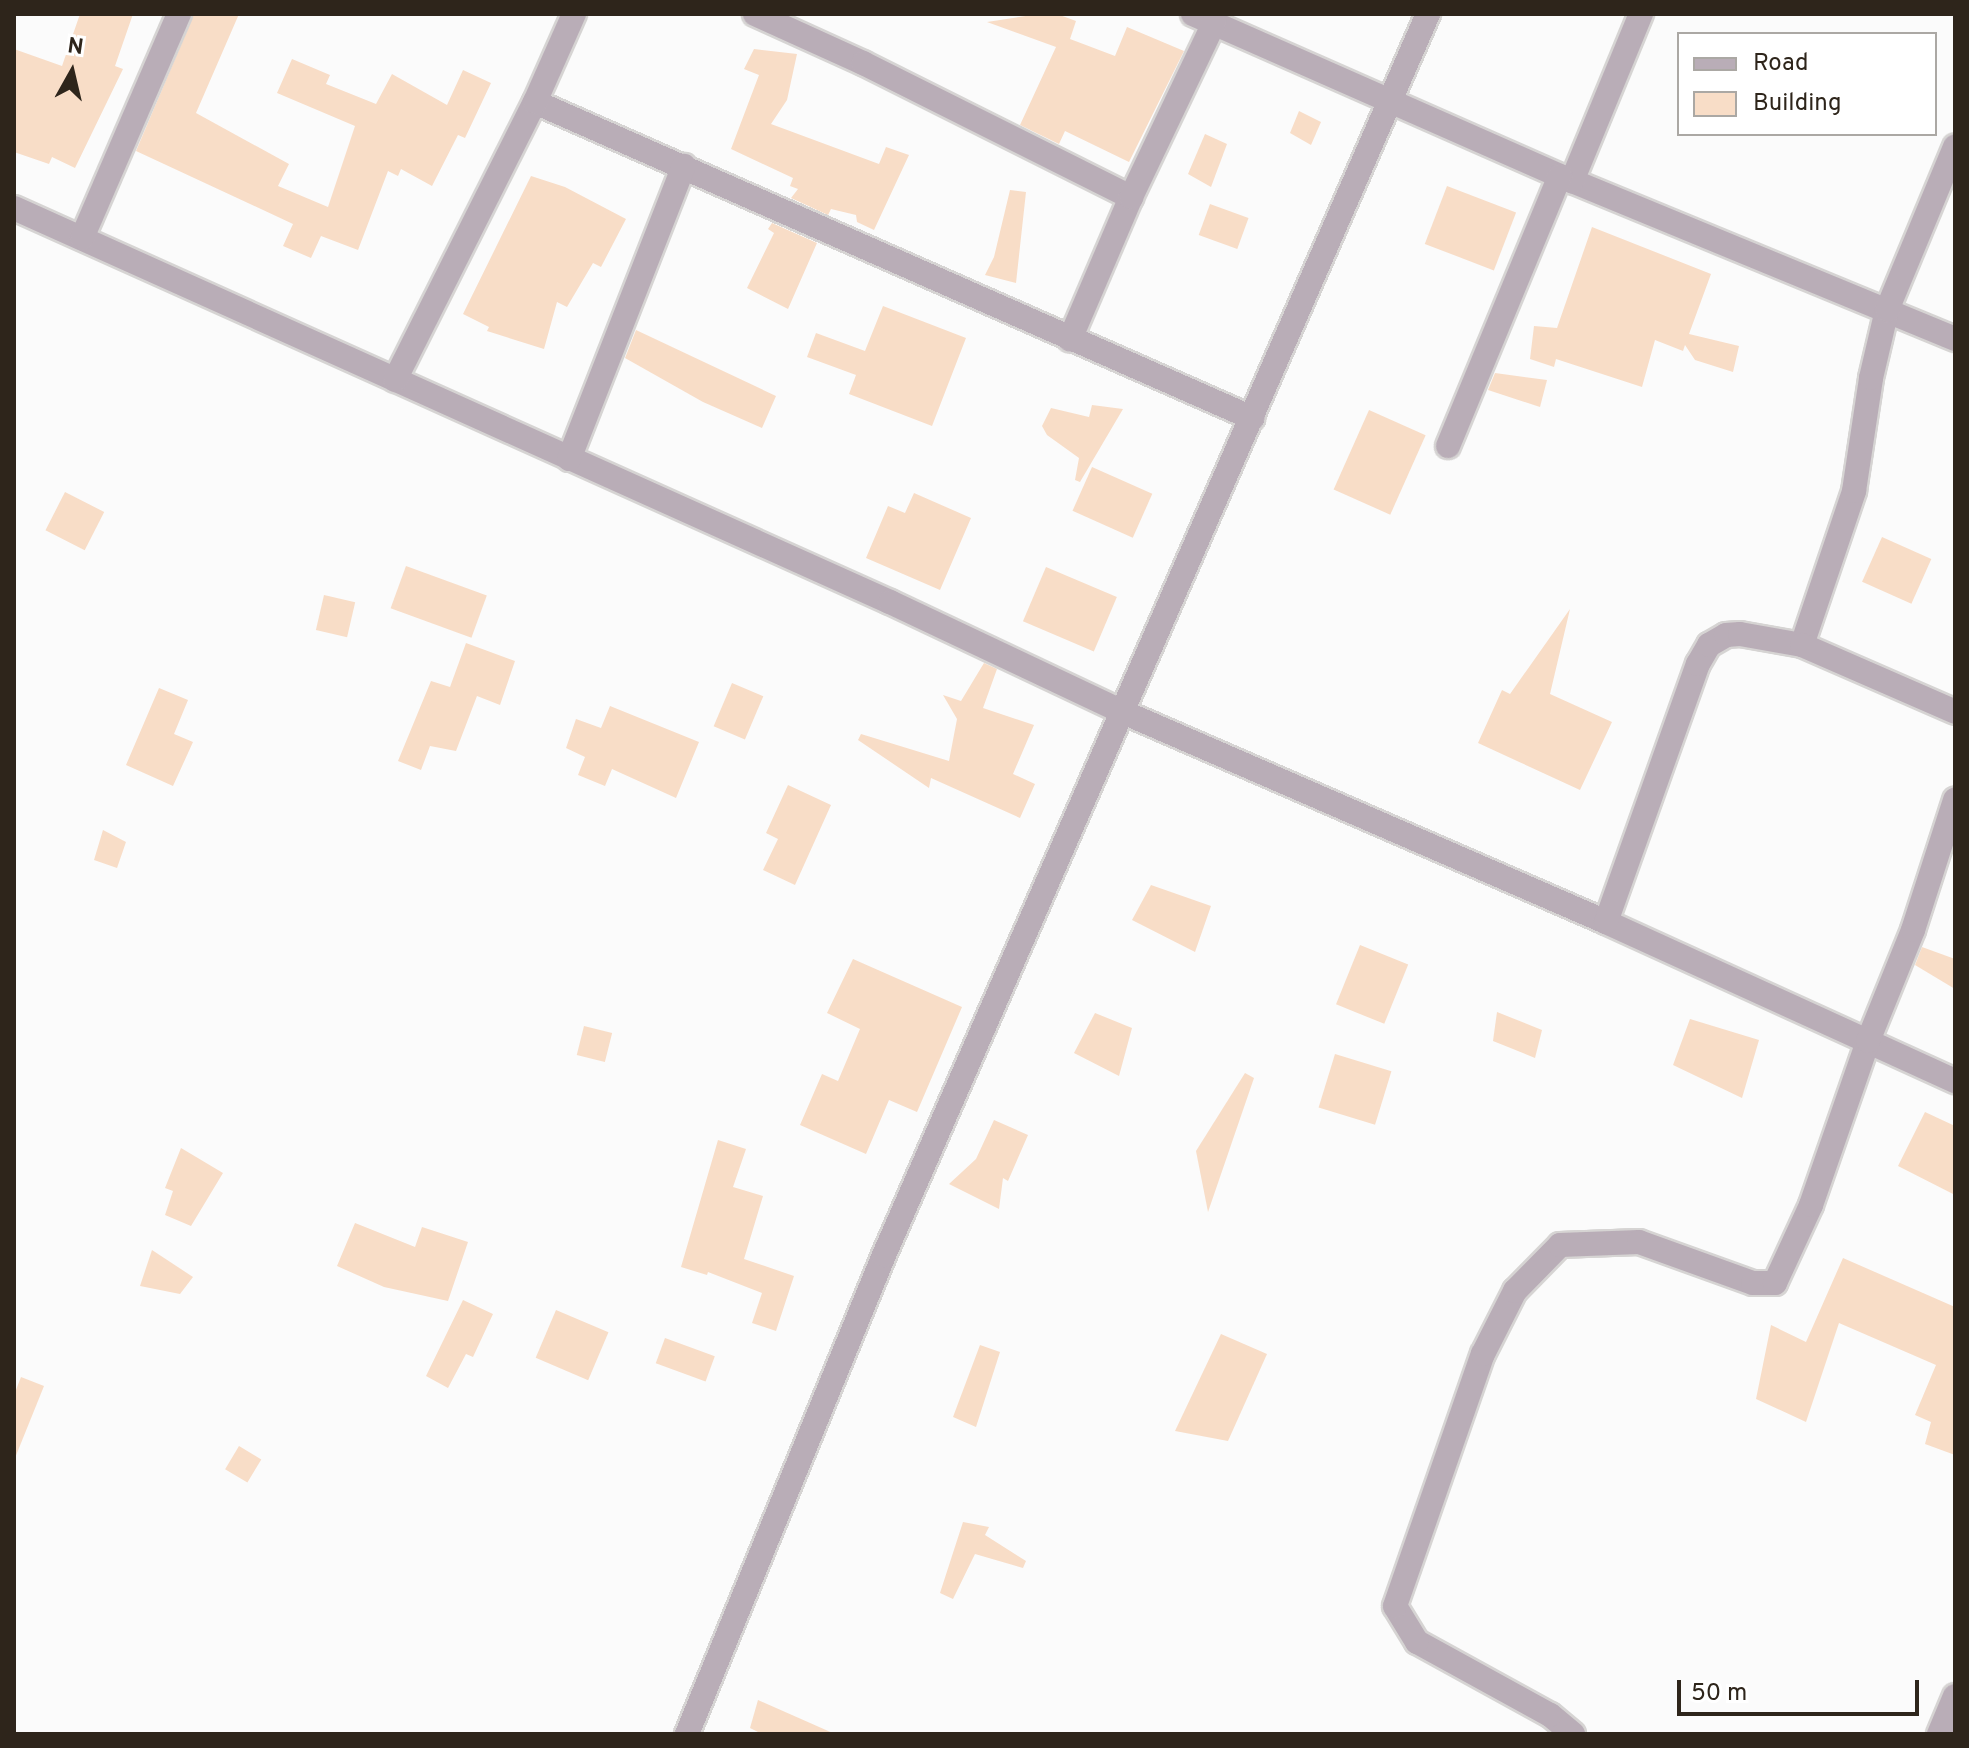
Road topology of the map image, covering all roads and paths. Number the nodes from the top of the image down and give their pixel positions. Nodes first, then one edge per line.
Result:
1 (179, 14) edge
2 (574, 14) edge
3 (755, 14) edge
4 (1428, 14) edge
5 (1641, 14) edge
6 (1204, 19) edge
7 (1391, 101) junction
8 (535, 102) junction
9 (1955, 147) edge
10 (684, 166) junction
11 (1566, 179) junction
12 (1131, 197) junction
13 (14, 208) edge
14 (82, 238) junction
15 (1887, 310) junction
16 (1070, 339) junction
17 (1955, 339) edge
18 (395, 380) junction
19 (1252, 418) junction
20 (1448, 446) dead end
21 (569, 459) junction
22 (1802, 645) junction
23 (1954, 711) edge
24 (1123, 712) junction
25 (1955, 800) edge
26 (1606, 922) junction
27 (1868, 1041) junction
28 (1955, 1081) edge
29 (1955, 1696) edge
30 (687, 1734) edge
31 (1573, 1734) edge
32 (1939, 1734) edge

1 - 14 street
2 - 8 street
3 - 12 street
4 - 7 street
5 - 11 street
6 - 7 street
6 - 12 street
7 - 11 street
7 - 19 street
8 - 10 street
8 - 18 street
9 - 15 street
10 - 16 street
10 - 21 street
11 - 15 street
11 - 20 street
12 - 16 street
13 - 14 street
14 - 18 street
15 - 17 street
15 - 22 street
16 - 19 street
18 - 21 street
19 - 24 street
21 - 24 street
22 - 23 street
22 - 26 street
24 - 26 street
24 - 30 street
25 - 27 street
26 - 27 street
27 - 28 street
27 - 31 street
29 - 32 street

